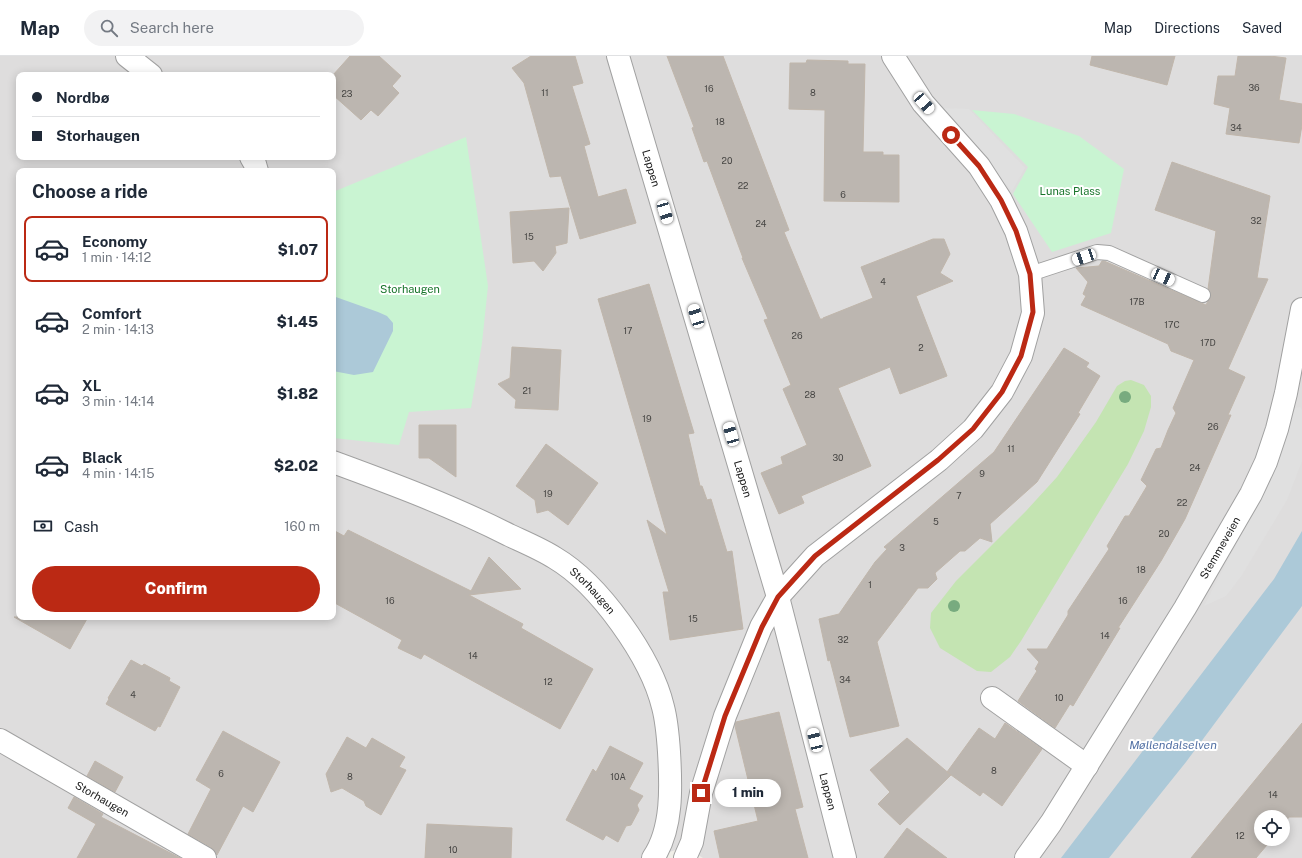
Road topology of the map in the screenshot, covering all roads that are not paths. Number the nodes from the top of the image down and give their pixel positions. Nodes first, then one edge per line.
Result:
1 (127, 56) edge
2 (618, 56) edge
3 (893, 56) edge
4 (147, 72) edge
5 (1030, 274) junction
6 (1203, 295) dead end
7 (1302, 309) edge
8 (336, 463) edge
9 (778, 597) junction
10 (992, 698) dead end
11 (0, 740) edge
12 (1087, 766) junction
13 (205, 858) edge
14 (653, 858) edge
15 (684, 858) edge
16 (845, 858) edge
17 (1026, 858) edge

1 - 4 street
2 - 9 street, Lappen
3 - 5 street
5 - 6 lane
5 - 9 street
7 - 12 street, Stemmeveien
8 - 14 street, Storhaugen
9 - 15 street
9 - 16 street, Lappen
10 - 12 street
11 - 13 street, Storhaugen
12 - 17 street, Stemmeveien

